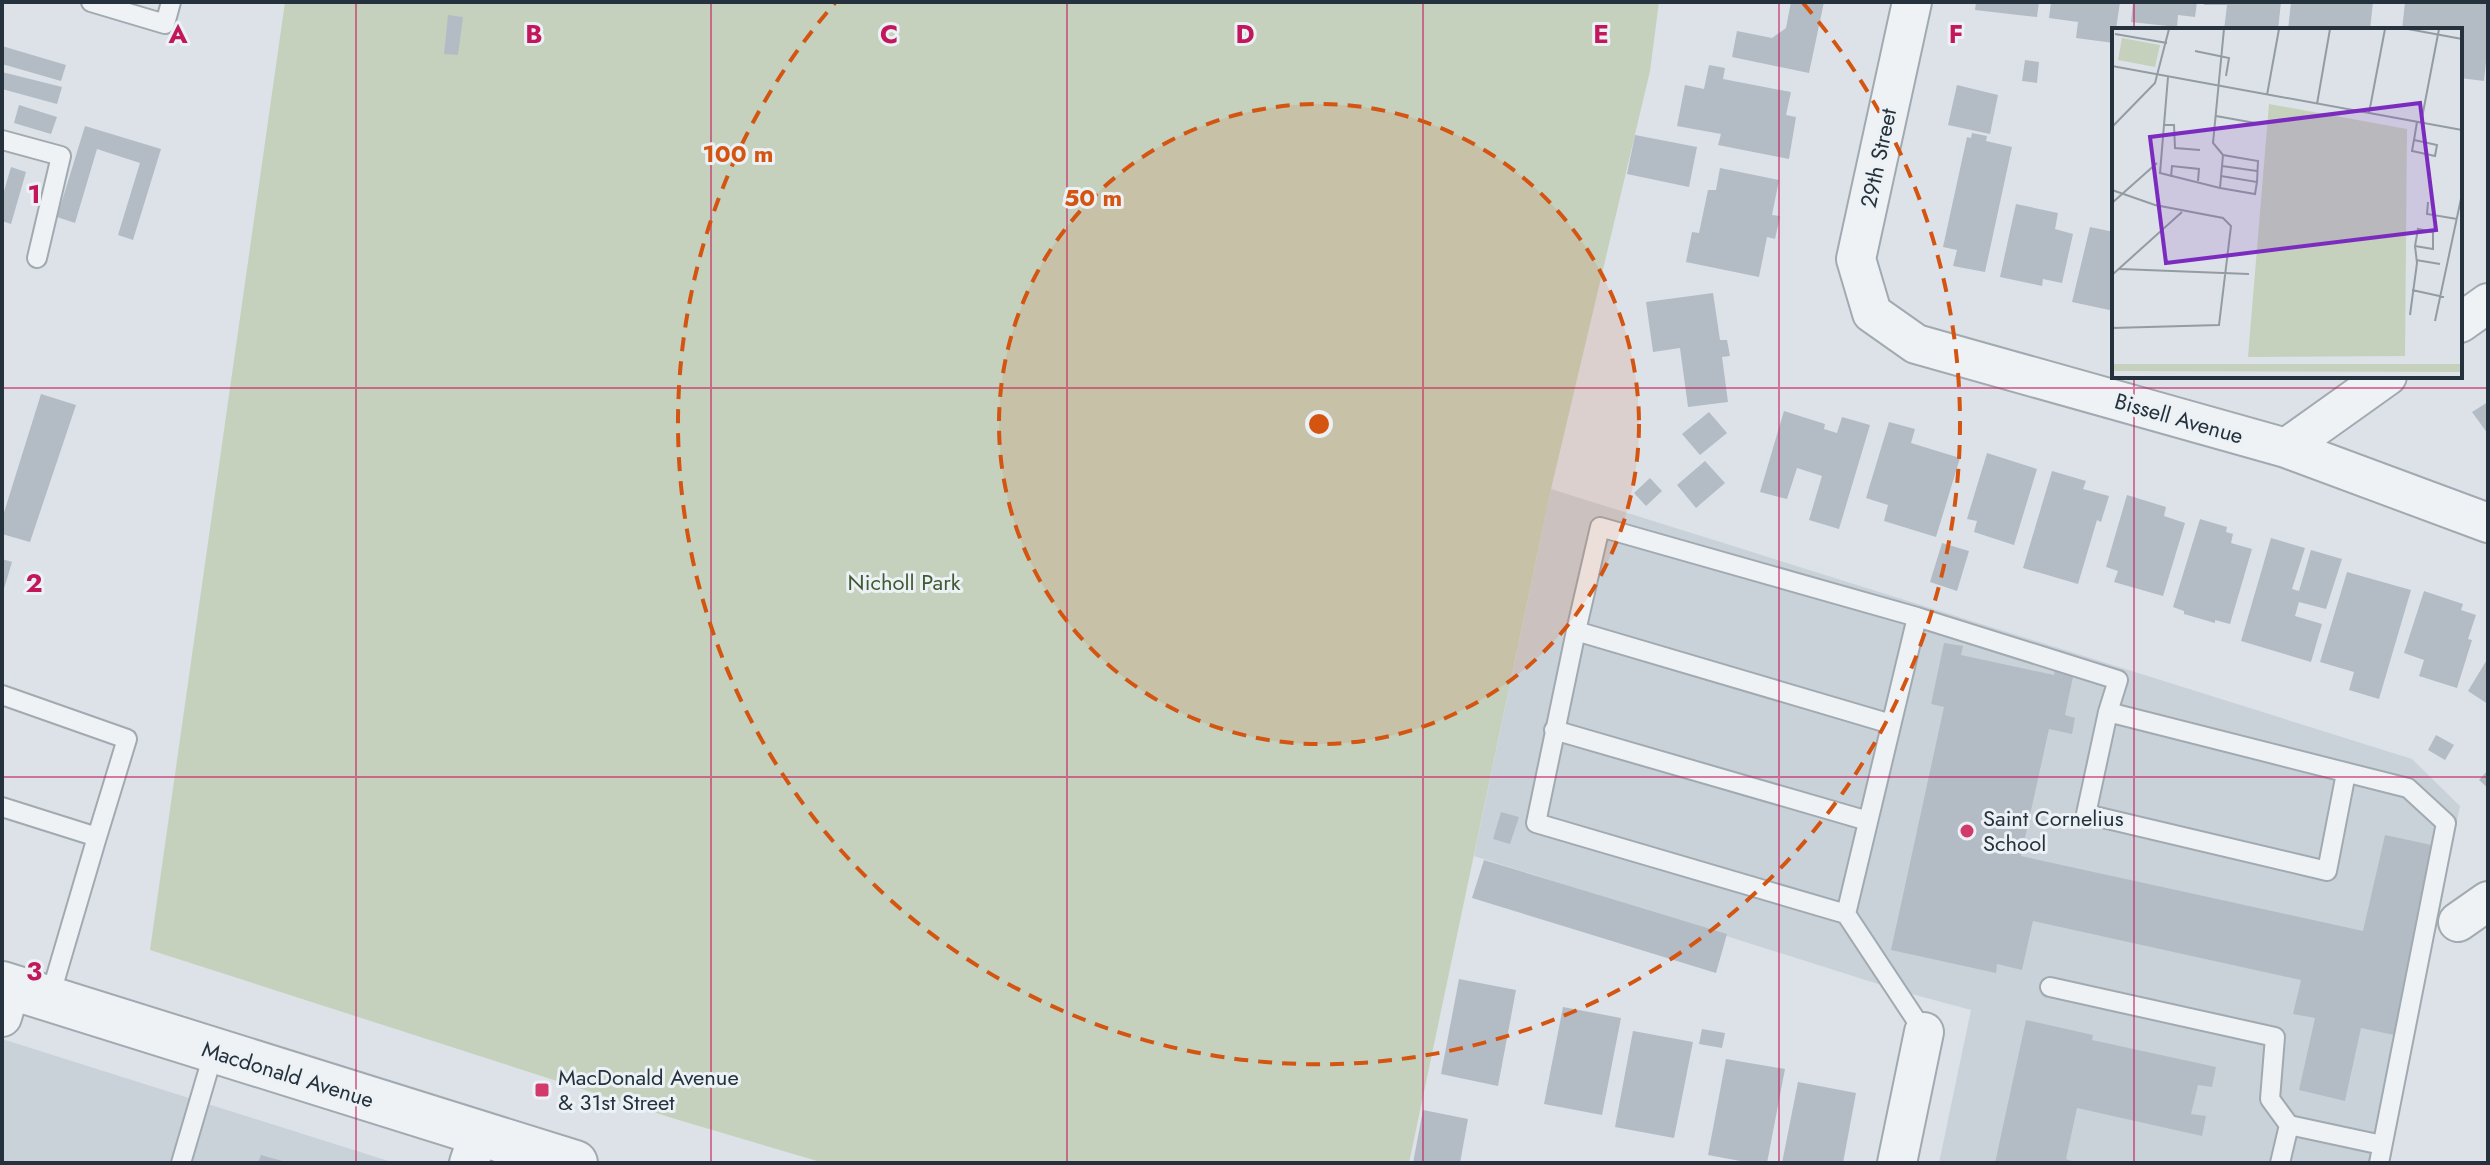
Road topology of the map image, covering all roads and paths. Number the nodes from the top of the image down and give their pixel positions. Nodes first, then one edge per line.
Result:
1 (91, 2) edge
2 (171, 2) edge
3 (1912, 2) edge
4 (2, 140) edge
5 (37, 258) dead end
6 (2488, 303) edge
7 (1872, 313) joint
8 (2462, 322) edge
9 (2384, 378) edge
10 (2286, 448) junction
11 (2488, 523) edge
12 (1917, 617) junction
13 (1576, 631) junction
14 (2, 695) edge
15 (2108, 712) junction
16 (1891, 724) junction
17 (1554, 730) junction
18 (2346, 773) junction
19 (2, 807) edge
20 (1868, 821) junction
21 (97, 837) junction
22 (1846, 914) junction
23 (2050, 987) dead end
24 (16, 997) edge
25 (1924, 1032) joint
26 (214, 1051) junction
27 (2289, 1125) junction
28 (474, 1148) edge
29 (2380, 1154) edge
30 (181, 1163) edge
31 (575, 1163) edge
32 (1897, 1163) edge
33 (2280, 1163) edge

1 - 2 lane
3 - 7 street, 29th Street
4 - 5 lane
6 - 8 street
7 - 10 street, Bissell Avenue
9 - 10 street
10 - 11 street, Bissell Avenue
12 - 13 lane
12 - 15 lane
12 - 16 lane
13 - 16 lane
13 - 17 lane
14 - 21 lane
15 - 18 lane
15 - 18 lane
16 - 20 lane
17 - 20 lane
17 - 22 lane
18 - 29 lane
19 - 21 lane
20 - 22 lane
21 - 24 lane
22 - 25 lane
23 - 27 lane
24 - 26 street, Macdonald Avenue
25 - 32 street
26 - 28 street, Macdonald Avenue
26 - 30 lane
27 - 29 lane
27 - 33 lane
28 - 31 street, Macdonald Avenue

